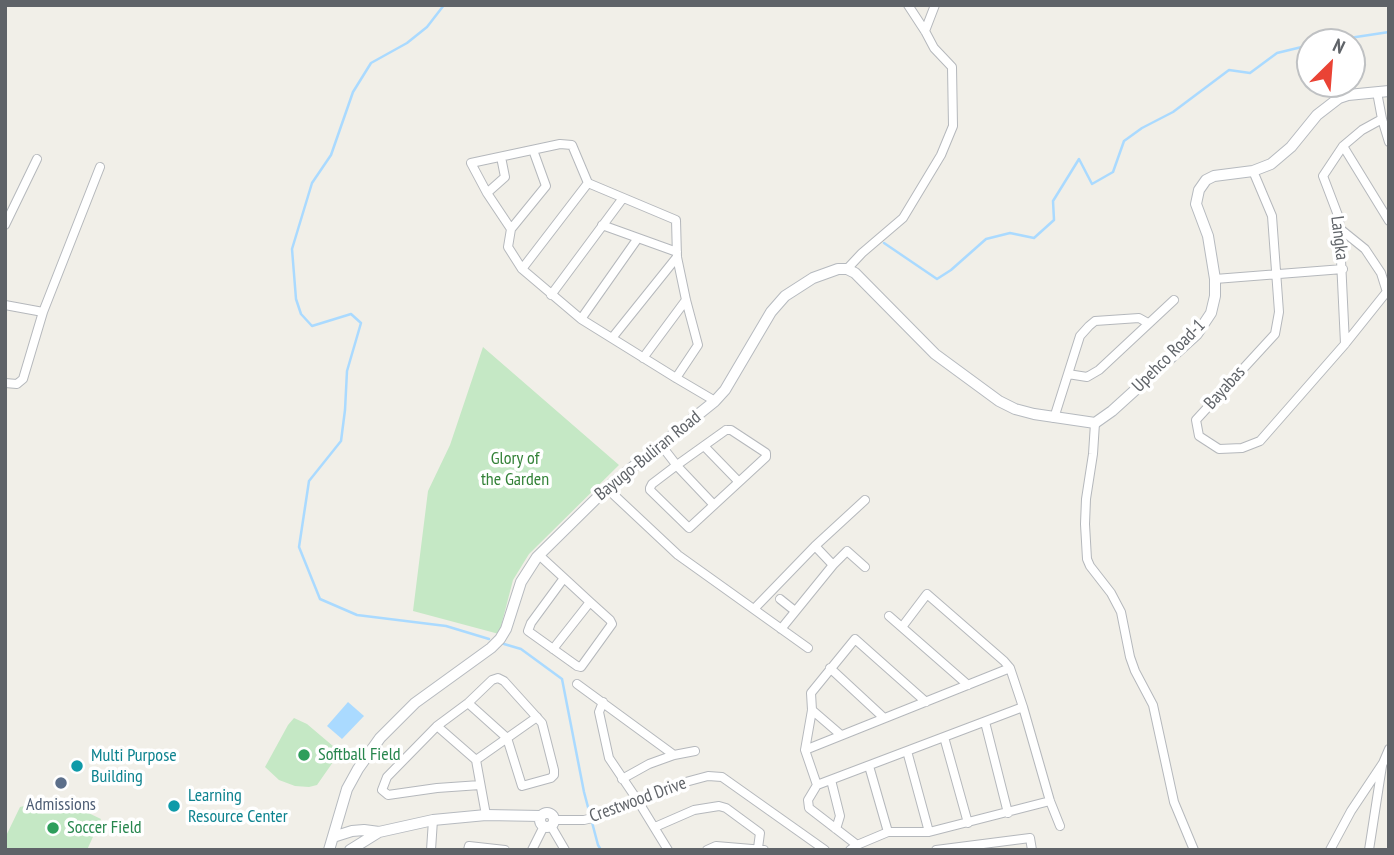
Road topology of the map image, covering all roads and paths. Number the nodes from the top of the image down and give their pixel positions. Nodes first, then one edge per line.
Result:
1 (908, 5) edge
2 (935, 5) edge
3 (925, 31) junction
4 (1383, 92) edge
5 (1382, 120) junction
6 (1389, 142) edge
7 (1343, 146) junction
8 (533, 150) junction
9 (501, 157) junction
10 (37, 159) dead end
11 (100, 167) dead end
12 (1253, 172) junction
13 (588, 183) junction
14 (487, 193) junction
15 (623, 198) junction
16 (1389, 221) edge
17 (5, 225) edge
18 (603, 225) junction
19 (1339, 228) junction
20 (511, 229) junction
21 (638, 238) junction
22 (677, 255) junction
23 (522, 269) junction
24 (847, 269) junction
25 (1343, 269) junction
26 (1276, 274) junction
27 (1215, 279) junction
28 (1388, 290) edge
29 (551, 295) junction
30 (686, 300) junction
31 (1174, 300) dead end
32 (5, 305) edge
33 (43, 312) junction
34 (581, 319) junction
35 (1148, 323) junction
36 (612, 338) junction
37 (1345, 344) junction
38 (643, 358) junction
39 (1068, 374) junction
40 (676, 378) junction
41 (5, 383) edge
42 (715, 401) junction
43 (1054, 418) junction
44 (1095, 423) junction
45 (661, 445) junction
46 (704, 446) junction
47 (677, 465) junction
48 (739, 481) junction
49 (608, 486) junction
50 (865, 500) dead end
51 (714, 505) junction
52 (815, 546) junction
53 (539, 555) junction
54 (833, 565) junction
55 (865, 568) dead end
56 (564, 578) junction
57 (780, 599) dead end
58 (590, 602) junction
59 (754, 609) junction
60 (795, 611) junction
61 (889, 616) dead end
62 (902, 627) junction
63 (781, 629) junction
64 (808, 648) dead end
65 (553, 649) junction
66 (830, 668) junction
67 (1010, 668) junction
68 (577, 684) dead end
69 (968, 685) junction
70 (603, 702) junction
71 (926, 702) junction
72 (468, 703) junction
73 (1023, 707) junction
74 (811, 710) junction
75 (537, 717) junction
76 (884, 718) junction
77 (985, 722) junction
78 (437, 726) junction
79 (841, 735) junction
80 (944, 737) junction
81 (507, 738) junction
82 (1389, 749) edge
83 (805, 750) junction
84 (695, 751) dead end
85 (907, 751) junction
86 (674, 755) junction
87 (476, 760) junction
88 (1383, 763) junction
89 (869, 766) junction
90 (622, 779) junction
91 (831, 780) junction
92 (480, 785) junction
93 (817, 785) junction
94 (638, 801) junction
95 (1050, 801) junction
96 (1008, 813) junction
97 (486, 815) junction
98 (433, 820) junction
99 (547, 822) junction
100 (968, 824) junction
101 (1060, 826) dead end
102 (655, 827) junction
103 (836, 829) junction
104 (379, 832) junction
105 (888, 832) junction
106 (929, 832) junction
107 (332, 837) junction
108 (853, 847) edge
109 (761, 849) edge
110 (329, 850) edge
111 (349, 850) edge
112 (431, 850) edge
113 (468, 850) edge
114 (505, 850) edge
115 (532, 850) edge
116 (565, 850) edge
117 (667, 850) edge
118 (707, 850) edge
119 (825, 850) edge
120 (936, 850) edge
121 (1032, 850) edge
122 (1194, 850) edge
123 (1330, 850) edge
124 (1368, 850) edge

1 - 3 street
2 - 3 street
3 - 24 street
4 - 5 street
4 - 12 street, Upehco Road-1
5 - 6 street
5 - 7 street, Langka
7 - 16 street
7 - 19 street, Langka
8 - 9 street
8 - 13 street
8 - 20 street
9 - 14 street
9 - 14 street
10 - 17 street
11 - 33 street
12 - 26 street, Bayabas
12 - 27 street, Upehco Road-1
13 - 15 street
13 - 23 street
14 - 20 street
15 - 18 street
15 - 22 street
18 - 21 street
18 - 29 street
19 - 25 street, Langka
19 - 28 street
20 - 23 street
21 - 22 street
21 - 34 street
22 - 30 street
22 - 36 street
23 - 29 street
24 - 42 street, Bayugo-Buliran Road
24 - 43 street
25 - 26 street
25 - 37 street, Langka
26 - 27 street
26 - 37 street, Bayabas
27 - 44 street, Upehco Road-1
28 - 37 street, Bayabas
29 - 34 street
30 - 38 street
30 - 40 street
31 - 35 street
32 - 33 street
33 - 41 street
34 - 36 street
35 - 39 street
35 - 39 street
36 - 38 street
38 - 40 street
39 - 43 street
40 - 42 street
42 - 45 street, Bayugo-Buliran Road
43 - 44 street
44 - 122 street
45 - 47 street
45 - 49 street, Bayugo-Buliran Road
46 - 47 street
46 - 48 street
46 - 48 street
47 - 51 street
47 - 51 street
48 - 51 street
49 - 53 street, Bayugo-Buliran Road
49 - 59 street
50 - 52 street
52 - 54 street
52 - 59 street
53 - 56 street
53 - 107 street, Bayugo-Buliran Road
54 - 55 street
54 - 60 street
56 - 58 street
56 - 65 street
57 - 60 street
58 - 65 street
58 - 65 street
59 - 63 street
60 - 63 street
61 - 62 street
62 - 67 street
62 - 69 street
63 - 64 street
66 - 71 street
66 - 74 street
66 - 76 street
67 - 69 street
67 - 73 street
68 - 70 street
69 - 71 street
70 - 86 street
70 - 90 street
71 - 76 street
72 - 75 street
72 - 78 street
72 - 81 street
73 - 77 street
73 - 95 street
74 - 79 street
74 - 83 street
75 - 81 street
75 - 81 street
76 - 79 street
77 - 80 street
77 - 96 street
78 - 87 street
78 - 92 street
79 - 83 street
80 - 85 street
80 - 100 street
81 - 87 street
82 - 88 street
83 - 93 street
84 - 86 street
85 - 89 street
85 - 106 street
86 - 90 street
87 - 92 street
88 - 123 street
88 - 124 street
89 - 91 street
89 - 105 street
90 - 94 street
91 - 93 street
91 - 103 street
92 - 97 street
93 - 103 street
94 - 99 street, Crestwood Drive
94 - 102 street
94 - 119 street, Crestwood Drive
95 - 96 street
95 - 101 street
96 - 100 street
97 - 98 street, Crestwood Drive
97 - 99 street, Crestwood Drive
98 - 104 street, Crestwood Drive
98 - 112 street
99 - 115 street
99 - 116 street
100 - 106 street
102 - 109 street
102 - 117 street
103 - 108 street
104 - 107 street, Crestwood Drive
104 - 111 street, Crestwood Drive
105 - 106 street
105 - 108 street
107 - 110 street, Bayugo-Buliran Road
109 - 118 street
113 - 114 street
120 - 121 street

